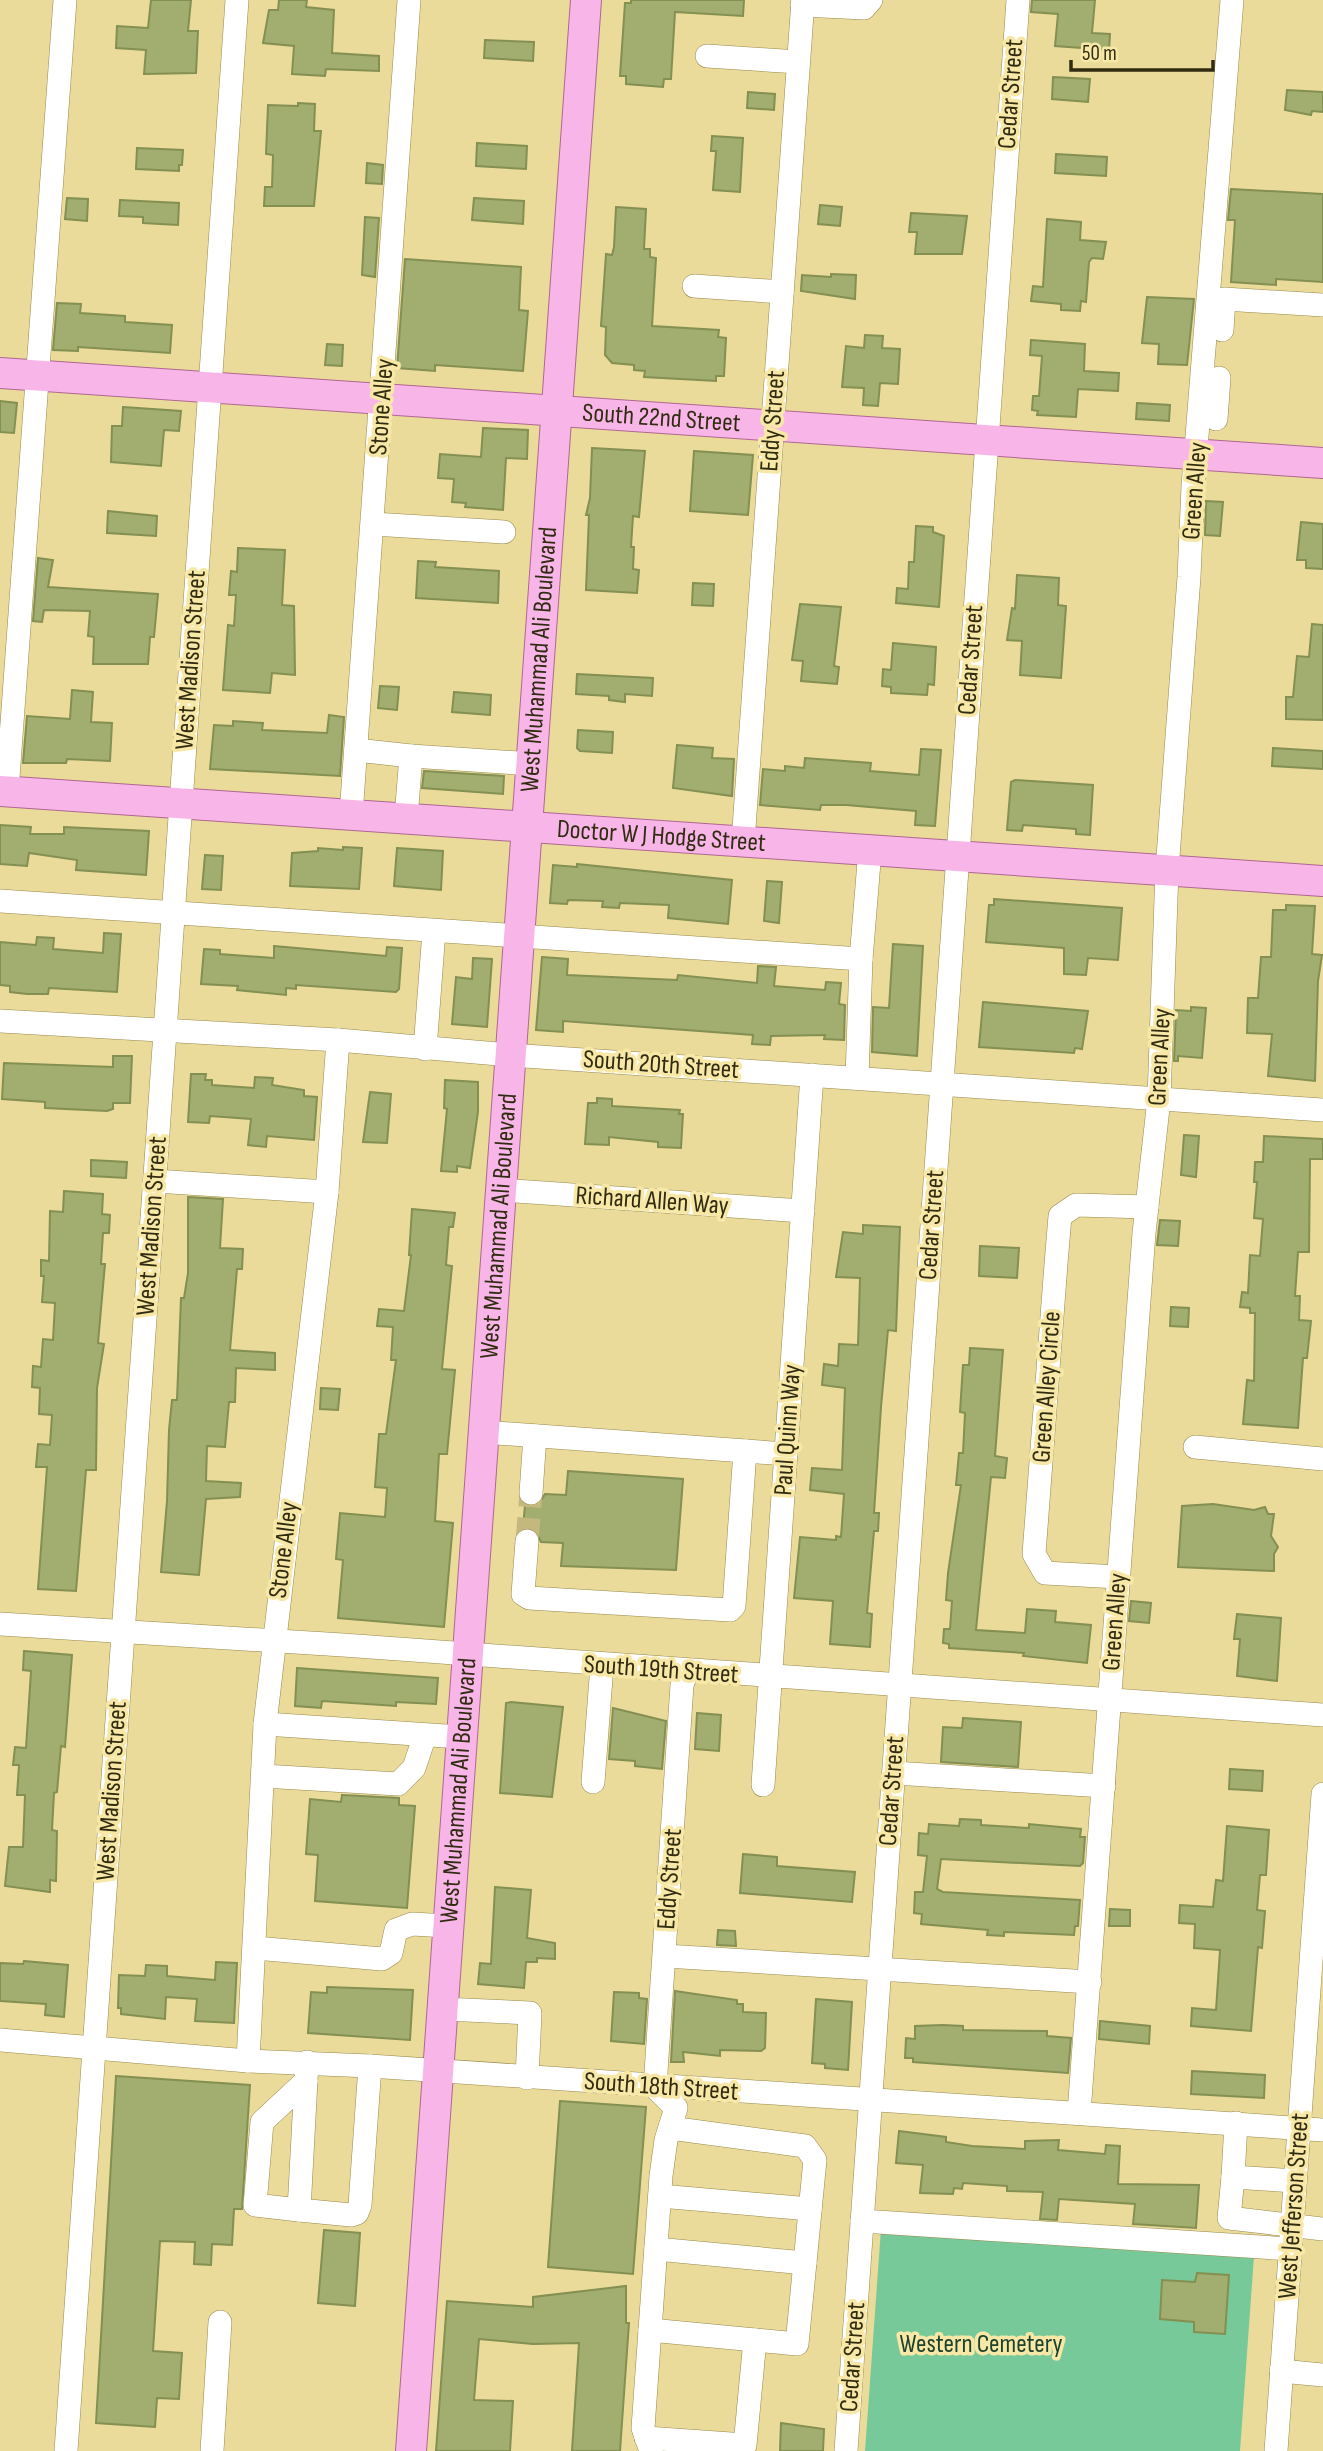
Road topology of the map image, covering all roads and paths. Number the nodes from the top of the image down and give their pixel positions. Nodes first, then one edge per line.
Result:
1 (65, 0) edge
2 (237, 0) edge
3 (409, 0) edge
4 (586, 0) edge
5 (871, 0) edge
6 (1018, 0) edge
7 (1232, 0) edge
8 (803, 2) edge
9 (707, 56) dead end
10 (798, 62) junction
11 (694, 286) dead end
12 (782, 292) junction
13 (1323, 305) edge
14 (0, 373) edge
15 (37, 376) junction
16 (210, 387) junction
17 (383, 400) junction
18 (555, 411) junction
19 (1216, 419) dead end
20 (772, 426) junction
21 (987, 440) junction
22 (1197, 454) junction
23 (1323, 463) edge
24 (373, 524) junction
25 (504, 532) dead end
26 (356, 750) junction
27 (411, 756) junction
28 (533, 764) junction
29 (3, 791) edge
30 (181, 803) junction
31 (351, 815) junction
32 (406, 818) junction
33 (527, 826) junction
34 (743, 842) junction
35 (870, 850) junction
36 (958, 856) junction
37 (1167, 870) junction
38 (1323, 881) edge
39 (0, 901) edge
40 (173, 913) junction
41 (434, 931) junction
42 (519, 936) junction
43 (861, 959) junction
44 (0, 1021) edge
45 (165, 1029) junction
46 (338, 1040) junction
47 (425, 1049) junction
48 (510, 1055) junction
49 (813, 1075) junction
50 (857, 1078) junction
51 (942, 1084) junction
52 (1159, 1099) junction
53 (1323, 1110) edge
54 (155, 1181) junction
55 (500, 1190) junction
56 (327, 1192) junction
57 (1147, 1207) junction
58 (803, 1211) junction
59 (483, 1432) junction
60 (535, 1436) junction
61 (1195, 1447) dead end
62 (746, 1451) junction
63 (786, 1454) junction
64 (1323, 1458) edge
65 (531, 1493) tunnel mouth
66 (527, 1541) tunnel mouth
67 (1118, 1577) junction
68 (0, 1624) edge
69 (123, 1633) junction
70 (273, 1642) junction
71 (467, 1656) junction
72 (602, 1665) junction
73 (687, 1671) junction
74 (771, 1678) junction
75 (900, 1685) junction
76 (1111, 1700) junction
77 (1323, 1715) edge
78 (265, 1724) junction
79 (425, 1735) junction
80 (461, 1737) junction
81 (894, 1773) junction
82 (262, 1776) junction
83 (593, 1782) dead end
84 (762, 1785) dead end
85 (1104, 1786) junction
86 (1323, 1794) edge
87 (1320, 1867) edge
88 (448, 1926) junction
89 (255, 1948) junction
90 (665, 1956) junction
91 (880, 1968) junction
92 (1090, 1982) junction
93 (443, 2009) junction
94 (0, 2040) edge
95 (94, 2048) junction
96 (248, 2061) junction
97 (370, 2066) junction
98 (307, 2071) junction
99 (437, 2071) junction
100 (527, 2078) junction
101 (655, 2087) junction
102 (871, 2098) junction
103 (1079, 2113) junction
104 (1237, 2123) junction
105 (670, 2128) junction
106 (1300, 2129) junction
107 (1323, 2130) edge
108 (1233, 2177) junction
109 (1295, 2181) junction
110 (660, 2196) junction
111 (299, 2210) junction
112 (810, 2210) junction
113 (862, 2221) junction
114 (1292, 2225) junction
115 (1323, 2229) edge
116 (656, 2249) junction
117 (1290, 2249) junction
118 (805, 2263) junction
119 (220, 2322) dead end
120 (650, 2330) junction
121 (755, 2340) junction
122 (1281, 2371) junction
123 (1323, 2375) edge
124 (648, 2445) edge
125 (66, 2451) edge
126 (212, 2451) edge
127 (411, 2451) edge
128 (846, 2451) edge
129 (1276, 2451) edge

1 - 15 street
2 - 16 street, West Madison Street
3 - 17 street, Stone Alley
4 - 18 main road, West Muhammad Ali Boulevard
5 - 8 street
6 - 21 street, Cedar Street
7 - 22 street, Green Alley
8 - 10 street, Eddy Street
9 - 10 street
10 - 12 street, Eddy Street
11 - 12 street
12 - 20 street, Eddy Street
13 - 19 street
14 - 15 main road, South 22nd Street
15 - 16 main road, South 22nd Street
15 - 29 street
16 - 17 main road, South 22nd Street
16 - 30 street, West Madison Street
17 - 18 main road, South 22nd Street
17 - 24 street, Stone Alley
18 - 20 main road, South 22nd Street
18 - 28 main road, West Muhammad Ali Boulevard
20 - 21 main road, South 22nd Street
20 - 34 street, Eddy Street
21 - 22 main road, South 22nd Street
21 - 36 street, Cedar Street
22 - 23 main road, South 22nd Street
22 - 37 street, Green Alley
24 - 25 street
24 - 26 street, Stone Alley
26 - 27 street
26 - 31 street, Stone Alley
27 - 28 street
27 - 32 street
28 - 33 main road, West Muhammad Ali Boulevard
29 - 30 main road, Doctor W J Hodge Street
30 - 31 main road, Doctor W J Hodge Street
30 - 40 street, West Madison Street
31 - 32 main road, Doctor W J Hodge Street
32 - 33 main road, Doctor W J Hodge Street
33 - 34 main road, Doctor W J Hodge Street
33 - 42 main road, West Muhammad Ali Boulevard
34 - 35 main road, Doctor W J Hodge Street
35 - 36 main road, Doctor W J Hodge Street
35 - 43 street
36 - 37 main road, Doctor W J Hodge Street
36 - 51 street, Cedar Street
37 - 38 main road, Doctor W J Hodge Street
37 - 52 street, Green Alley
39 - 40 street
40 - 41 street
40 - 45 street, West Madison Street
41 - 42 street
41 - 47 street
42 - 43 street
42 - 48 main road, West Muhammad Ali Boulevard
43 - 50 street
44 - 45 street, South 20th Street
45 - 46 street, South 20th Street
45 - 54 street, West Madison Street
46 - 47 street, South 20th Street
46 - 56 street, Stone Alley
47 - 48 street, South 20th Street
48 - 49 street, South 20th Street
48 - 55 main road, West Muhammad Ali Boulevard
49 - 50 street, South 20th Street
49 - 58 street, Paul Quinn Way
50 - 51 street, South 20th Street
51 - 52 street, South 20th Street
51 - 75 street, Cedar Street
52 - 53 street, South 20th Street
52 - 57 street, Green Alley
54 - 56 street
54 - 69 street, West Madison Street
55 - 58 street, Richard Allen Way
55 - 59 main road, West Muhammad Ali Boulevard
56 - 70 street, Stone Alley
57 - 67 street, Green Alley
57 - 67 street, Green Alley Circle
58 - 63 street, Paul Quinn Way
59 - 60 street
59 - 71 main road, West Muhammad Ali Boulevard
60 - 62 street
60 - 65 street
61 - 64 street
62 - 63 street
62 - 66 street
63 - 74 street, Paul Quinn Way
67 - 76 street, Green Alley
68 - 69 street, South 19th Street
69 - 70 street, South 19th Street
69 - 95 street, West Madison Street
70 - 71 street, South 19th Street
70 - 78 street, Stone Alley
71 - 72 street, South 19th Street
71 - 80 main road, West Muhammad Ali Boulevard
72 - 73 street, South 19th Street
72 - 83 street
73 - 74 street, South 19th Street
73 - 90 street, Eddy Street
74 - 75 street, South 19th Street
74 - 84 street, Paul Quinn Way
75 - 76 street, South 19th Street
75 - 81 street, Cedar Street
76 - 77 street, South 19th Street
76 - 85 street, Green Alley
78 - 79 street
78 - 82 street, Stone Alley
79 - 80 street
79 - 82 street
80 - 88 main road, West Muhammad Ali Boulevard
81 - 85 street
81 - 91 street, Cedar Street
82 - 89 street, Stone Alley
85 - 92 street, Green Alley
86 - 87 street, West Jefferson Street
87 - 106 street, West Jefferson Street
88 - 89 street
88 - 93 main road, West Muhammad Ali Boulevard
89 - 96 street, Stone Alley
90 - 91 street
90 - 101 street, Eddy Street
91 - 92 street
91 - 102 street, Cedar Street
92 - 103 street, Green Alley
93 - 99 main road, West Muhammad Ali Boulevard
93 - 100 street
94 - 95 street, South 18th Street
95 - 96 street, South 18th Street
95 - 125 street, West Madison Street
96 - 98 street, South 18th Street
97 - 98 street, South 18th Street
97 - 99 street, South 18th Street
97 - 111 street
98 - 111 street
98 - 111 street
99 - 100 street, South 18th Street
99 - 127 main road, West Muhammad Ali Boulevard
100 - 101 street, South 18th Street
101 - 102 street, South 18th Street
101 - 105 street
102 - 103 street, South 18th Street
102 - 113 street, Cedar Street
103 - 104 street, South 18th Street
104 - 106 street, South 18th Street
104 - 108 street
105 - 110 street
105 - 112 street
106 - 107 street, South 18th Street
106 - 109 street, West Jefferson Street
108 - 109 street
108 - 114 street
109 - 114 street, West Jefferson Street
110 - 112 street
110 - 116 street
112 - 118 street
113 - 117 street
113 - 128 street, Cedar Street
114 - 115 street
114 - 117 street, West Jefferson Street
116 - 118 street
116 - 120 street
117 - 122 street, West Jefferson Street
118 - 121 street
119 - 126 street
120 - 121 street
120 - 124 street
121 - 124 street
122 - 123 street
122 - 129 street, West Jefferson Street

